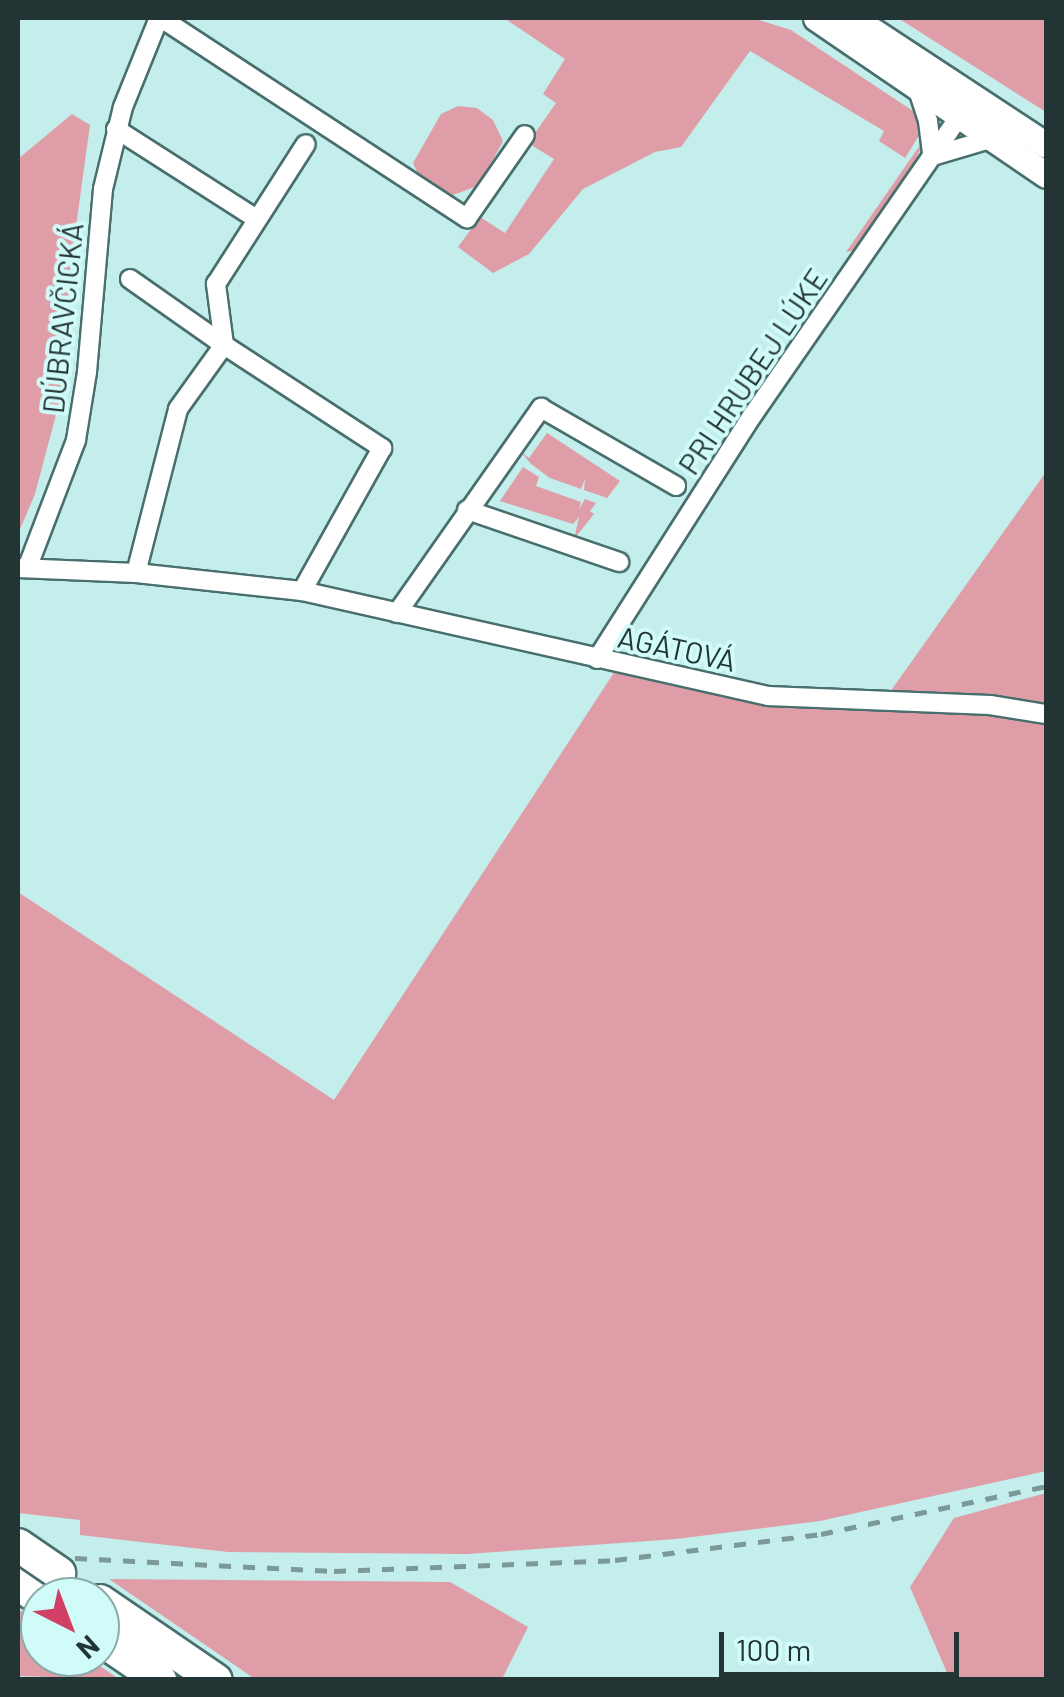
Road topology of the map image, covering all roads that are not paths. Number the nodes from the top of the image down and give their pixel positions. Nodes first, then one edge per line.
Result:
1 (160, 18) edge
2 (816, 18) edge
3 (853, 18) edge
4 (917, 87) junction
5 (961, 89) junction
6 (994, 112) junction
7 (958, 118) junction
8 (116, 129) junction
9 (525, 135) dead end
10 (990, 139) junction
11 (306, 144) dead end
12 (1046, 145) edge
13 (932, 156) junction
14 (1046, 175) edge
15 (257, 219) junction
16 (130, 280) dead end
17 (224, 344) junction
18 (676, 486) dead end
19 (467, 510) junction
20 (619, 562) dead end
21 (23, 567) edge
22 (136, 573) junction
23 (302, 591) junction
24 (397, 613) junction
25 (597, 659) junction
26 (1046, 714) edge
27 (18, 1546) edge
28 (42, 1577) edge
29 (120, 1615) edge
30 (120, 1653) edge
31 (160, 1680) edge
32 (216, 1680) edge

1 - 8 street, DÚBRAVČICKÁ
1 - 9 street
2 - 4 main road
3 - 5 main road
4 - 7 main road
4 - 13 street
5 - 6 main road
5 - 7 main road
6 - 7 main road
6 - 12 main road
7 - 10 main road
7 - 13 street, PRI HRUBEJ LÚKE
8 - 15 street
8 - 21 street, DÚBRAVČICKÁ
10 - 13 street
10 - 14 main road
11 - 15 street
13 - 25 street, PRI HRUBEJ LÚKE
15 - 17 street
16 - 17 street
17 - 22 street
17 - 23 street
18 - 19 street
19 - 20 street
19 - 24 street
21 - 22 street, AGÁTOVÁ
22 - 23 street, AGÁTOVÁ
23 - 24 street, AGÁTOVÁ
24 - 25 street, AGÁTOVÁ
25 - 26 street, AGÁTOVÁ
27 - 28 highway, bridge
29 - 32 highway
30 - 31 highway

